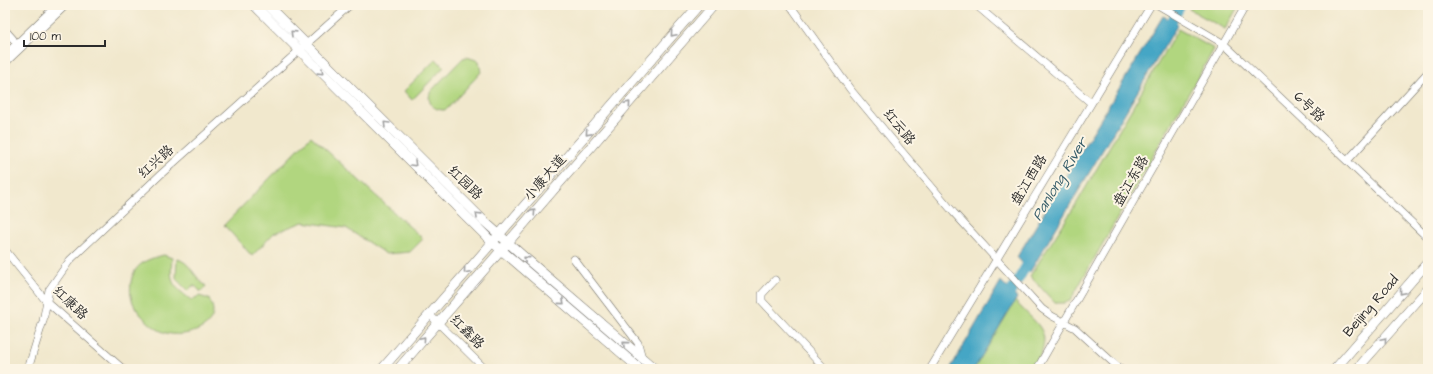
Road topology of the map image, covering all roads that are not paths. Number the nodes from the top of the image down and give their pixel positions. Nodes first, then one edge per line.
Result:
1 (57, 5) edge
2 (66, 5) edge
3 (254, 5) edge
4 (267, 5) edge
5 (350, 5) edge
6 (699, 5) edge
7 (714, 5) edge
8 (790, 5) edge
9 (976, 5) edge
10 (1152, 5) edge
11 (1246, 5) edge
12 (1160, 6) edge
13 (5, 30) edge
14 (13, 39) dead end
15 (1224, 44) junction
16 (303, 48) junction
17 (5, 55) edge
18 (5, 62) edge
19 (1428, 72) edge
20 (1091, 103) junction
21 (1347, 161) junction
22 (498, 234) junction
23 (1428, 238) edge
24 (492, 242) junction
25 (507, 242) junction
26 (5, 250) edge
27 (500, 250) junction
28 (574, 259) dead end
29 (996, 259) junction
30 (1428, 262) edge
31 (775, 280) dead end
32 (1428, 289) edge
33 (46, 301) junction
34 (429, 314) junction
35 (438, 322) junction
36 (1064, 322) junction
37 (642, 358) junction
38 (28, 369) edge
39 (123, 369) edge
40 (382, 369) edge
41 (398, 369) edge
42 (485, 369) edge
43 (640, 369) edge
44 (654, 369) edge
45 (824, 369) edge
46 (930, 369) edge
47 (1038, 369) edge
48 (1120, 369) edge
49 (1335, 369) edge
50 (1358, 369) edge

1 - 17 street
2 - 18 street
3 - 16 main road, 红园路
16 -> 4 main road, 红园路
5 - 16 street, 红兴路
6 -> 22 main road, 小康大道
25 -> 7 main road, 小康大道
8 - 29 street, 红云路
9 - 20 street
10 - 20 street, 盘江西路
11 - 15 street, 盘江东路
12 - 15 street, 6号路
13 - 14 street
15 - 21 street, 6号路
15 - 36 street, 盘江东路
22 -> 16 main road, 红园路
16 -> 24 main road, 红园路
16 - 33 street, 红兴路
19 - 21 street
20 - 29 street, 盘江西路
21 - 23 street, 6号路
22 - 24 main road, 小康大道
22 - 25 main road, 红园路
24 - 27 main road, 红园路
24 -> 34 main road, 小康大道
25 - 27 main road, 小康大道
37 -> 25 main road, 红园路
26 - 33 street, 红康路
27 - 35 main road, 小康大道
27 -> 43 main road, 红园路
28 - 37 street
29 - 36 street, 红云路
29 - 46 street, 盘江西路
30 -> 49 main road, Beijing Road
31 - 45 street
50 -> 32 main road
33 - 38 street, 红兴路
33 - 39 street, 红康路
34 - 35 street, 红鑫路
34 - 40 main road, 小康大道
41 -> 35 main road, 小康大道
35 - 42 street, 红鑫路
36 - 47 street, 盘江东路
36 - 48 street, 红云路
37 - 44 main road, 红园路

